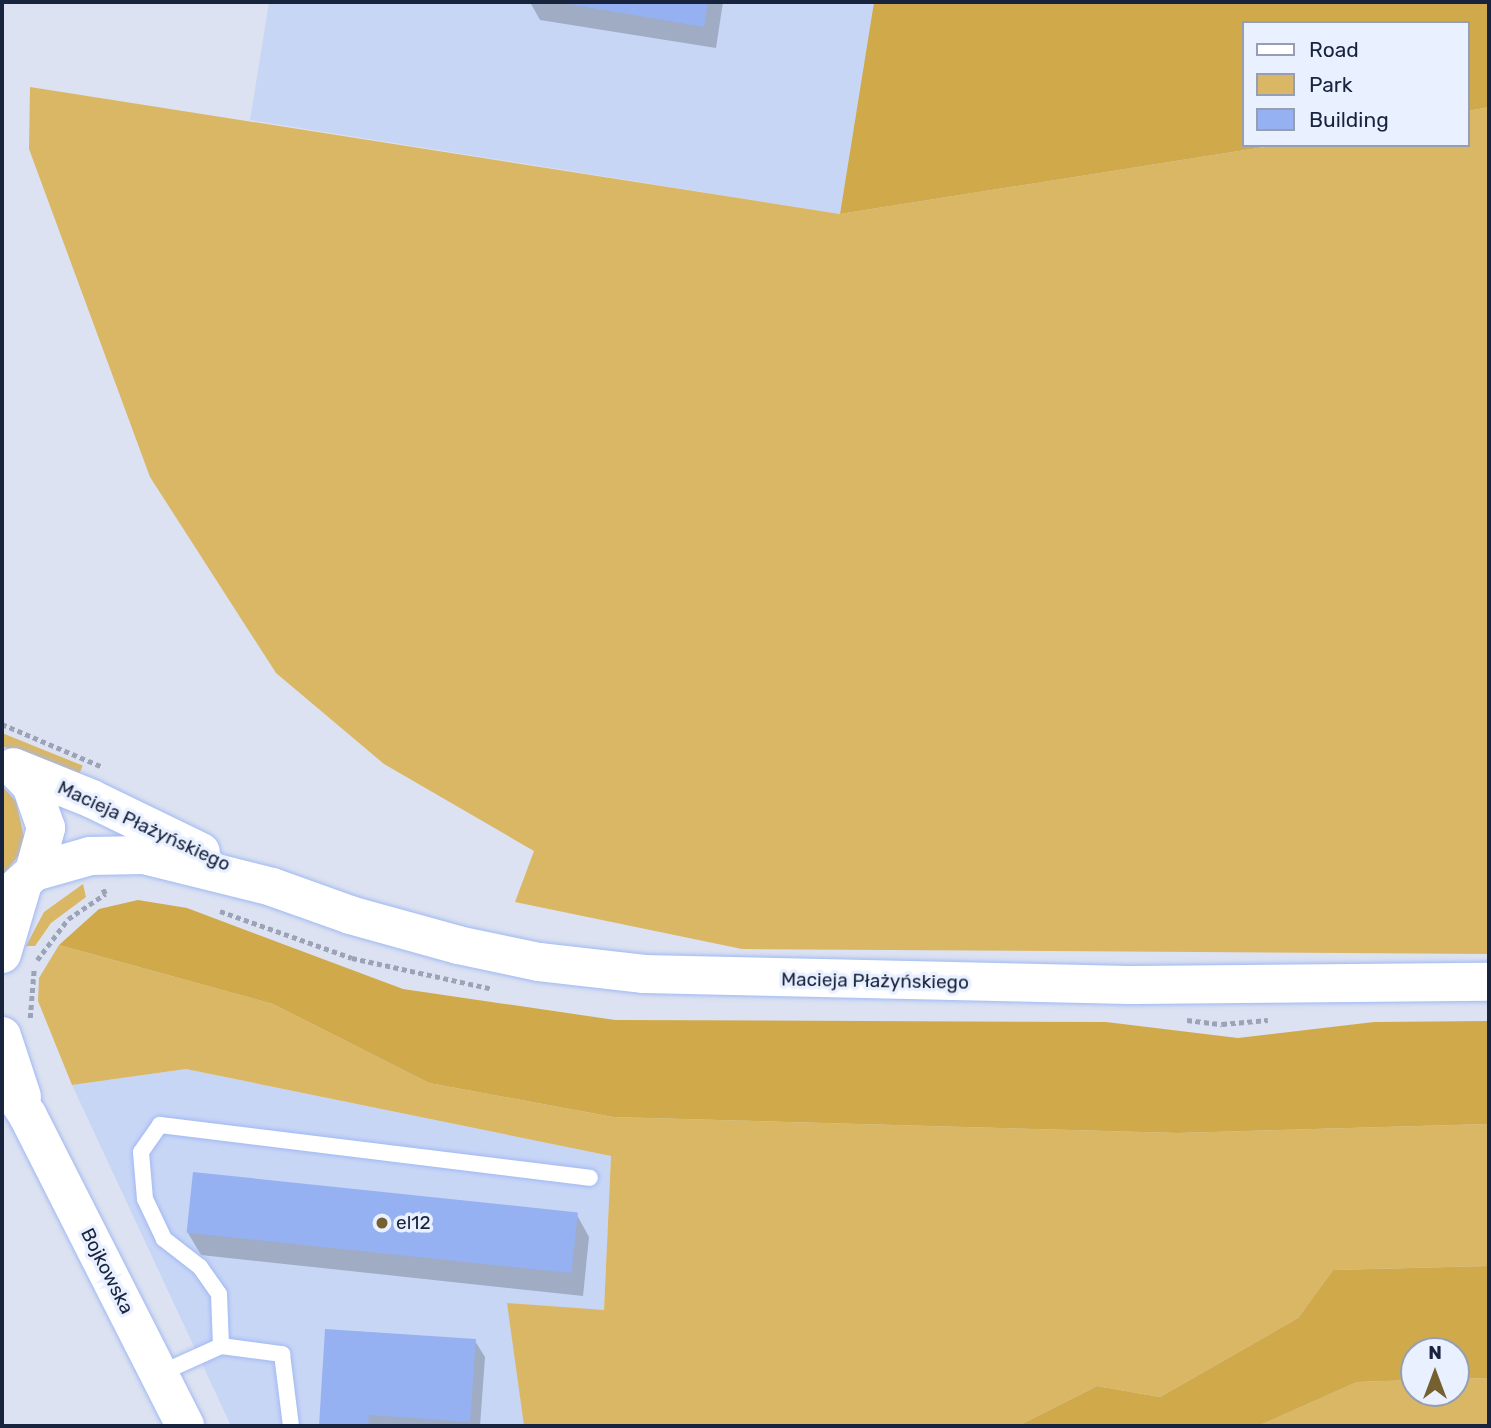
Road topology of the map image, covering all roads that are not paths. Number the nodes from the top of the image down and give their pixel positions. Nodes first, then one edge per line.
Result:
1 (8, 764) edge
2 (19, 887) edge
3 (272, 887) junction
4 (18, 959) edge
5 (1489, 982) edge
6 (2, 1036) edge
7 (2, 1076) edge
8 (28, 1116) junction
9 (590, 1178) dead end
10 (221, 1346) junction
11 (159, 1374) junction
12 (185, 1426) edge
13 (291, 1426) edge

1 - 2 street
1 - 3 street, Macieja Płażyńskiego
2 - 3 street, Macieja Płażyńskiego
2 - 4 street
3 - 5 street, Macieja Płażyńskiego
6 - 8 street, Bojkowska
7 - 8 street, Bojkowska
8 - 11 street, Bojkowska
9 - 10 lane
10 - 11 lane
10 - 13 lane
11 - 12 street, Bojkowska

